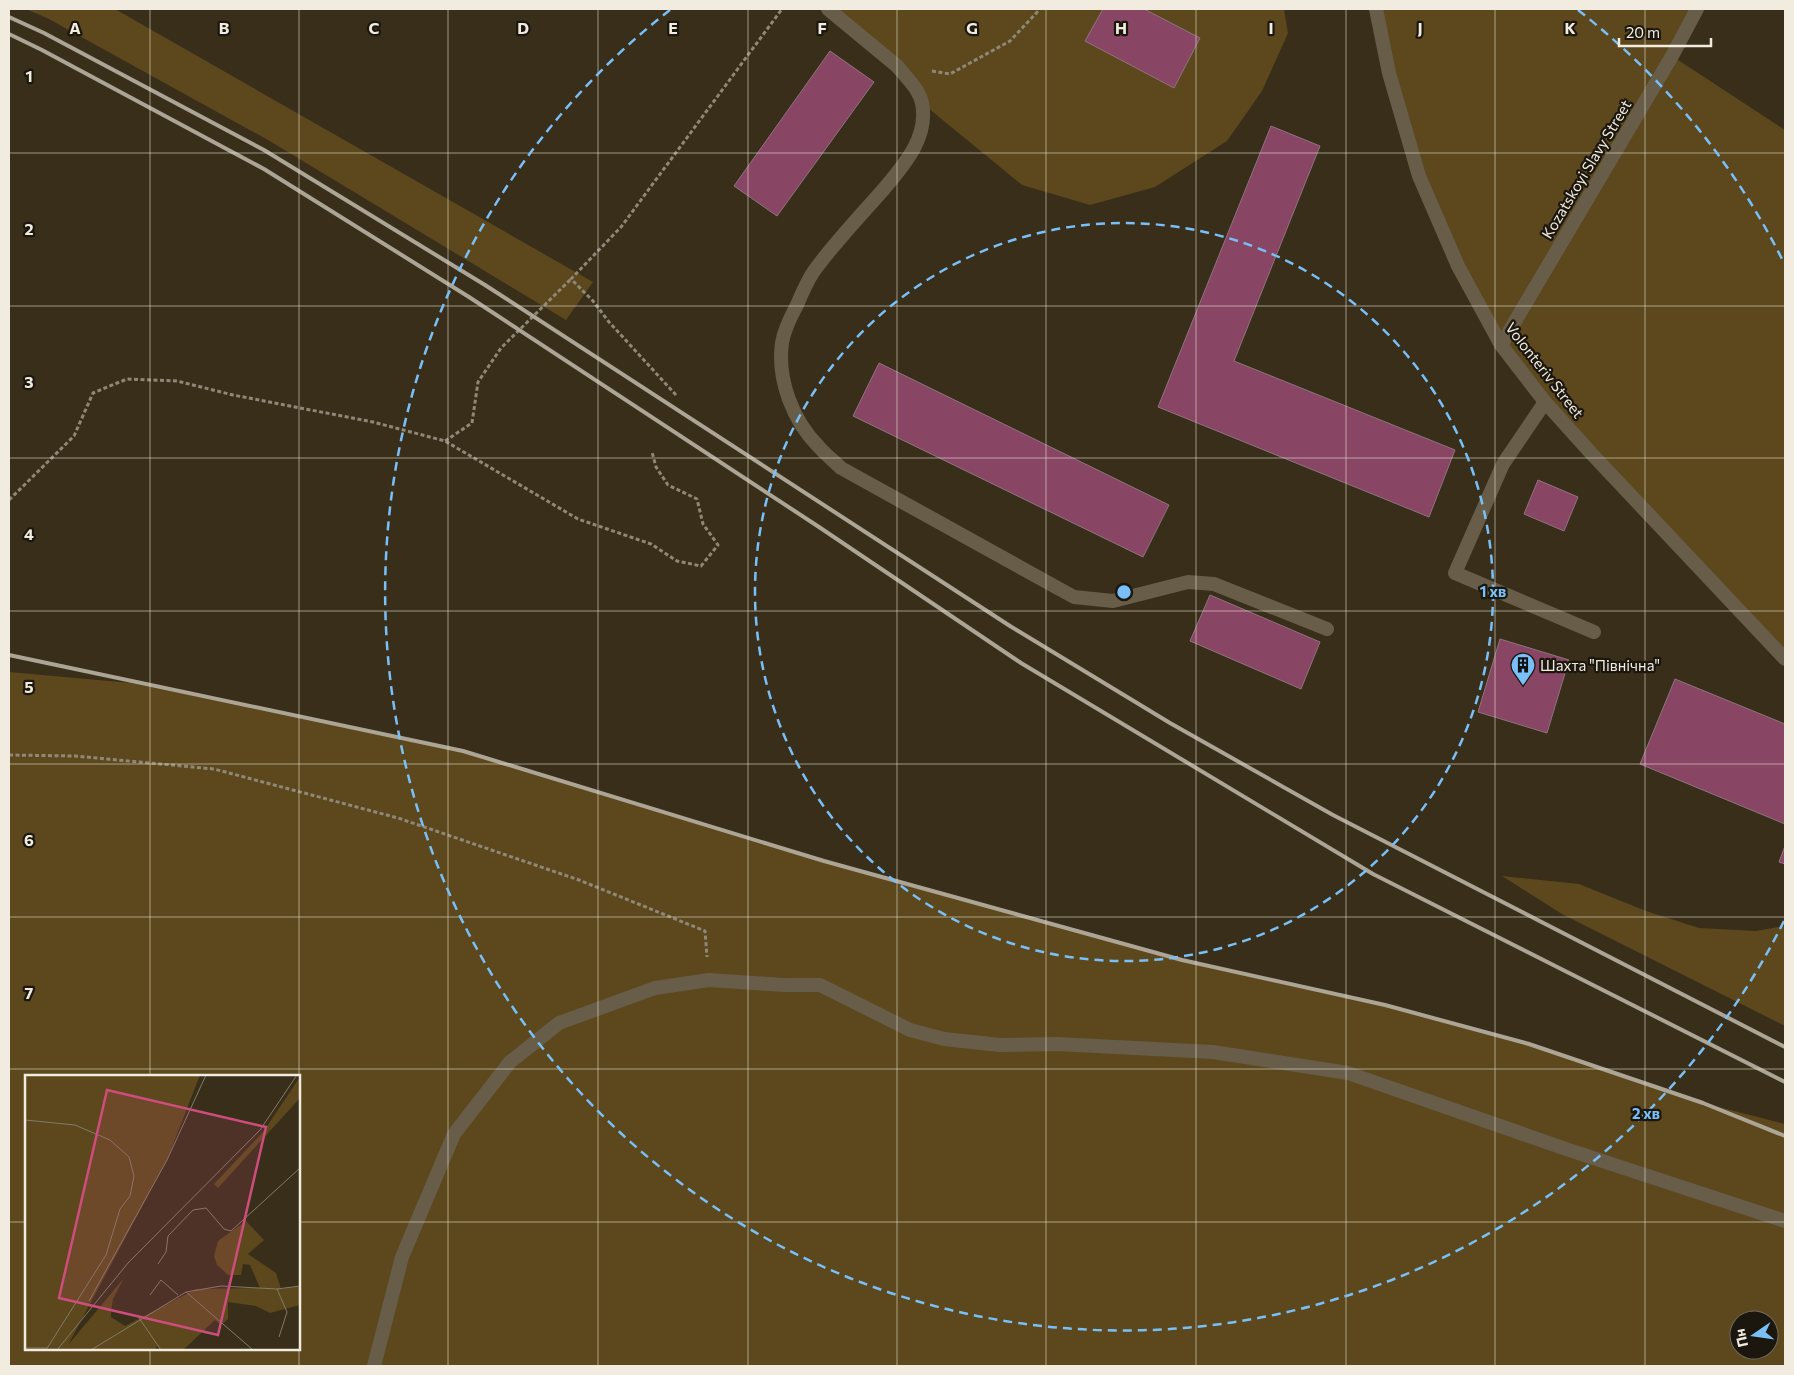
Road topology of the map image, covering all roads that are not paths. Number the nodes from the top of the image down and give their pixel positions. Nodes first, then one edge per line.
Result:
1 (828, 9) edge
2 (1376, 9) edge
3 (1697, 9) edge
4 (1501, 345) junction
5 (1545, 402) junction
6 (1327, 629) dead end
7 (1594, 632) dead end
8 (1785, 659) edge
9 (1785, 1220) edge
10 (374, 1366) edge

1 - 6 street
2 - 4 street, Volonteriv Street
3 - 4 street, Kozatskoyi Slavy Street
4 - 5 street, Volonteriv Street
5 - 7 street
5 - 8 street, Volonteriv Street
9 - 10 street

